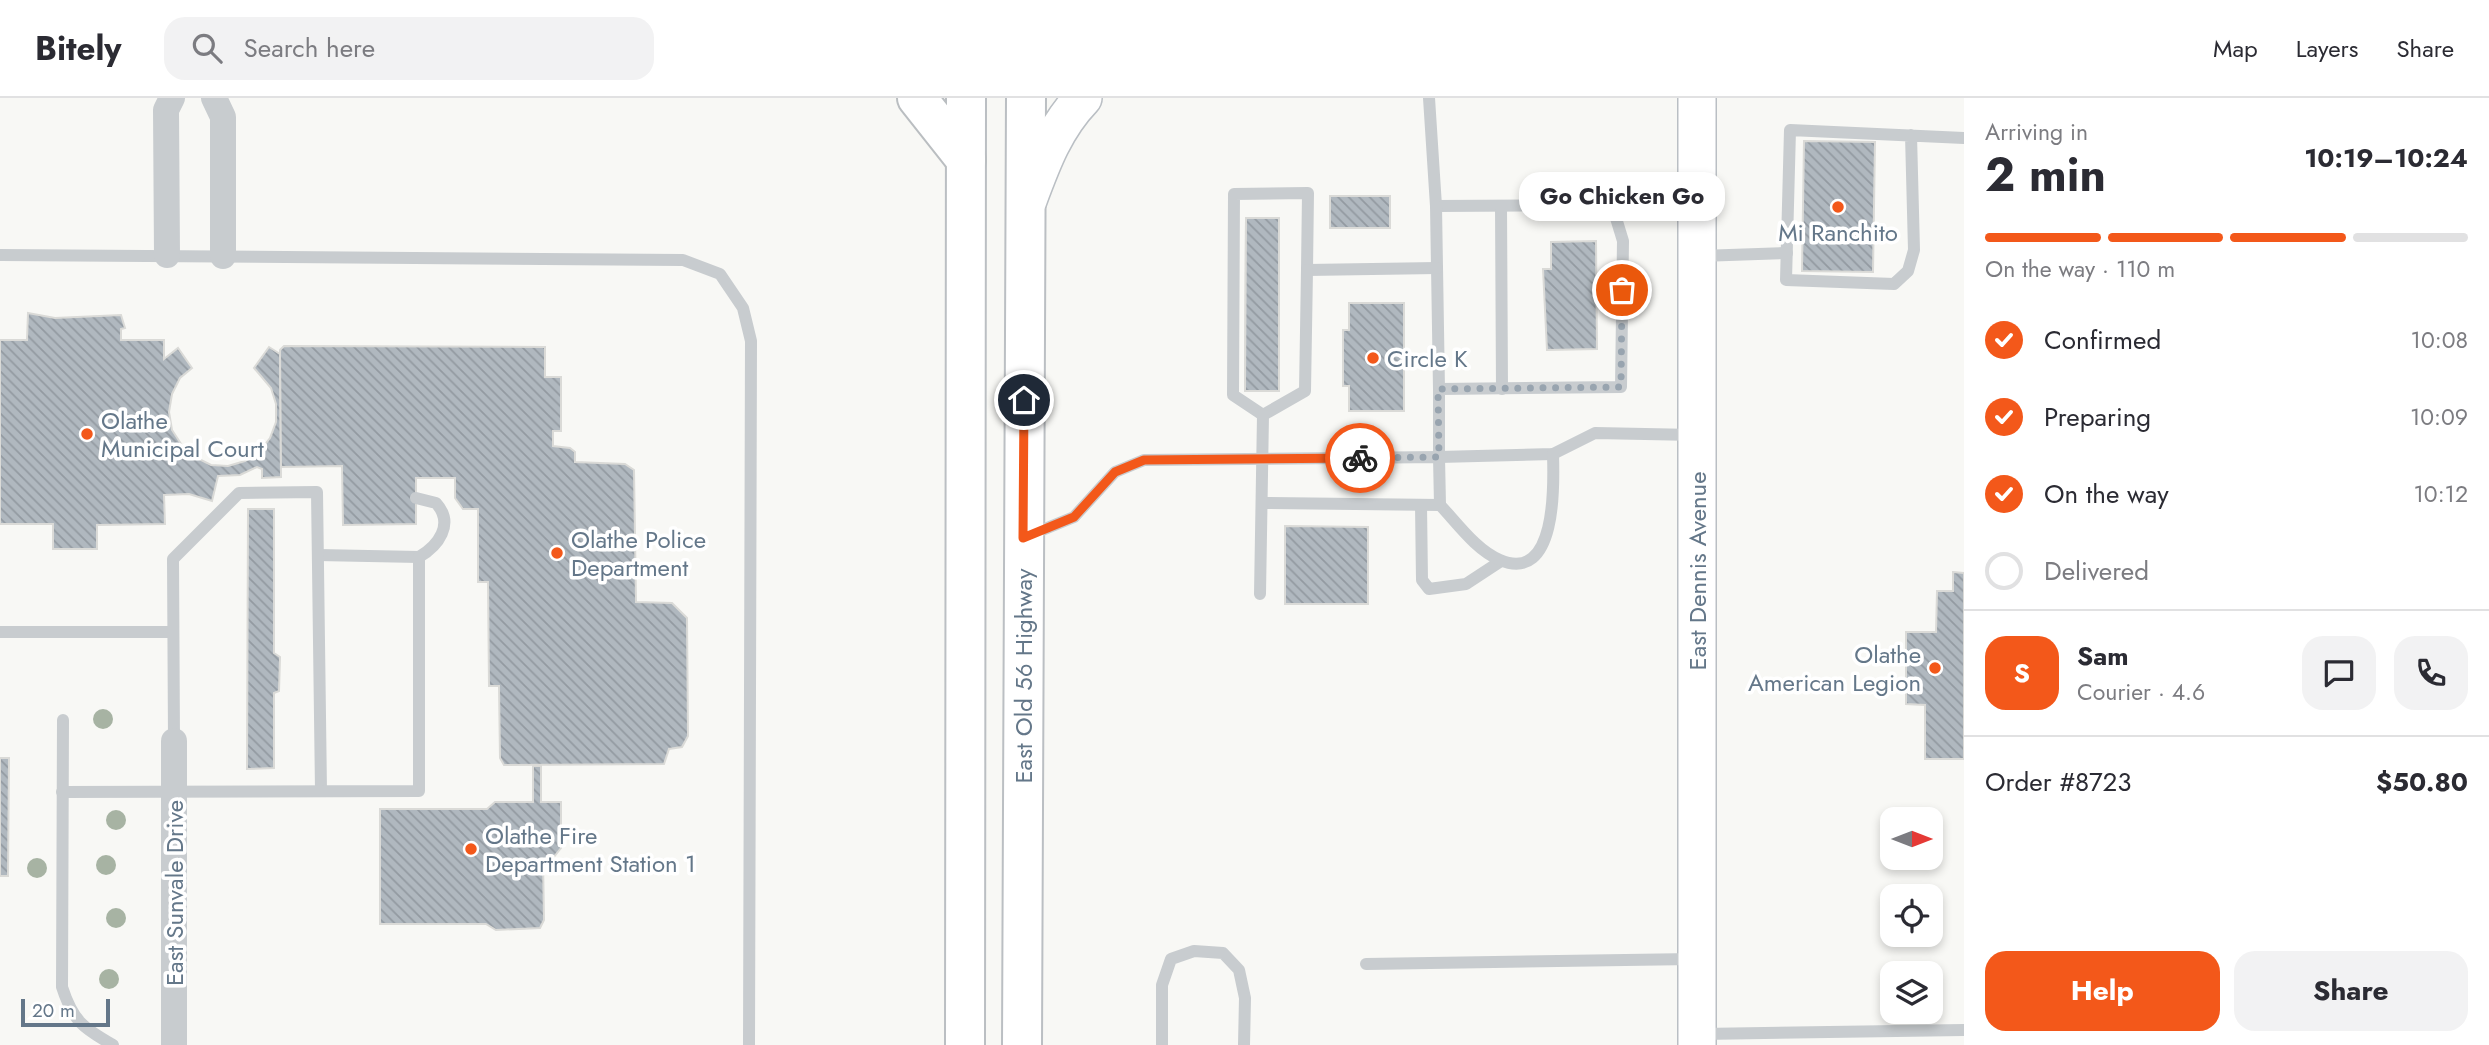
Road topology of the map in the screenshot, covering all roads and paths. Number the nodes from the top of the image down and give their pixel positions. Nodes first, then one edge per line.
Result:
1 (172, 98) edge
2 (214, 98) edge
3 (918, 98) edge
4 (966, 98) edge
5 (1026, 98) edge
6 (1083, 98) edge
7 (1429, 98) edge
8 (1698, 98) edge
9 (1911, 135) junction
10 (1964, 138) edge
11 (966, 160) junction
12 (1436, 206) junction
13 (1501, 206) junction
14 (1025, 207) junction
15 (1787, 253) junction
16 (167, 255) junction
17 (0, 256) edge
18 (223, 256) junction
19 (1696, 256) junction
20 (1437, 268) junction
21 (1307, 270) junction
22 (1438, 389) junction
23 (1502, 389) junction
24 (1263, 415) junction
25 (1697, 435) junction
26 (1553, 454) junction
27 (1439, 457) junction
28 (1262, 460) junction
29 (416, 498) dead end
30 (1262, 503) junction
31 (1421, 505) junction
32 (1440, 505) junction
33 (1023, 538) junction
34 (318, 555) junction
35 (419, 557) junction
36 (1501, 561) junction
37 (1260, 594) dead end
38 (0, 632) edge
39 (173, 632) junction
40 (63, 720) dead end
41 (174, 741) joint
42 (173, 791) junction
43 (321, 791) junction
44 (62, 792) junction
45 (1697, 959) junction
46 (1366, 964) dead end
47 (1964, 1030) edge
48 (1697, 1040) edge
49 (113, 1045) edge
50 (174, 1045) edge
51 (750, 1045) edge
52 (965, 1045) edge
53 (1022, 1045) edge
54 (1162, 1045) edge
55 (1244, 1045) edge

1 - 16 street
2 - 18 street
3 - 11 main road
4 - 11 main road
5 - 14 main road, East Old 56 Highway
6 - 14 street
7 - 12 lane
8 - 19 street, East Dennis Avenue
9 - 10 lane
9 - 15 lane
9 - 15 lane
11 - 52 main road
12 - 13 lane
12 - 20 lane
13 - 23 lane
13 - 23 lane
14 - 33 main road, East Old 56 Highway
15 - 19 lane
16 - 17 lane
16 - 18 lane
18 - 51 lane
19 - 25 street, East Dennis Avenue
20 - 21 lane
20 - 22 lane
21 - 24 lane
21 - 24 lane
22 - 23 lane
22 - 27 lane
24 - 28 lane
25 - 26 lane
25 - 45 street, East Dennis Avenue
26 - 27 lane
26 - 36 lane
27 - 28 lane
27 - 32 lane
28 - 30 lane
28 - 33 lane
29 - 35 lane
30 - 31 lane
30 - 37 lane
31 - 32 lane
31 - 36 lane
32 - 36 lane
33 - 53 main road, East Old 56 Highway
34 - 35 lane
34 - 39 lane
34 - 43 lane
35 - 43 lane
38 - 39 lane
39 - 41 lane
40 - 44 lane
41 - 42 street, East Sunvale Drive
42 - 43 lane
42 - 44 lane
42 - 50 street, East Sunvale Drive
44 - 49 lane
45 - 46 lane
45 - 48 street, East Dennis Avenue
47 - 48 lane
54 - 55 lane

